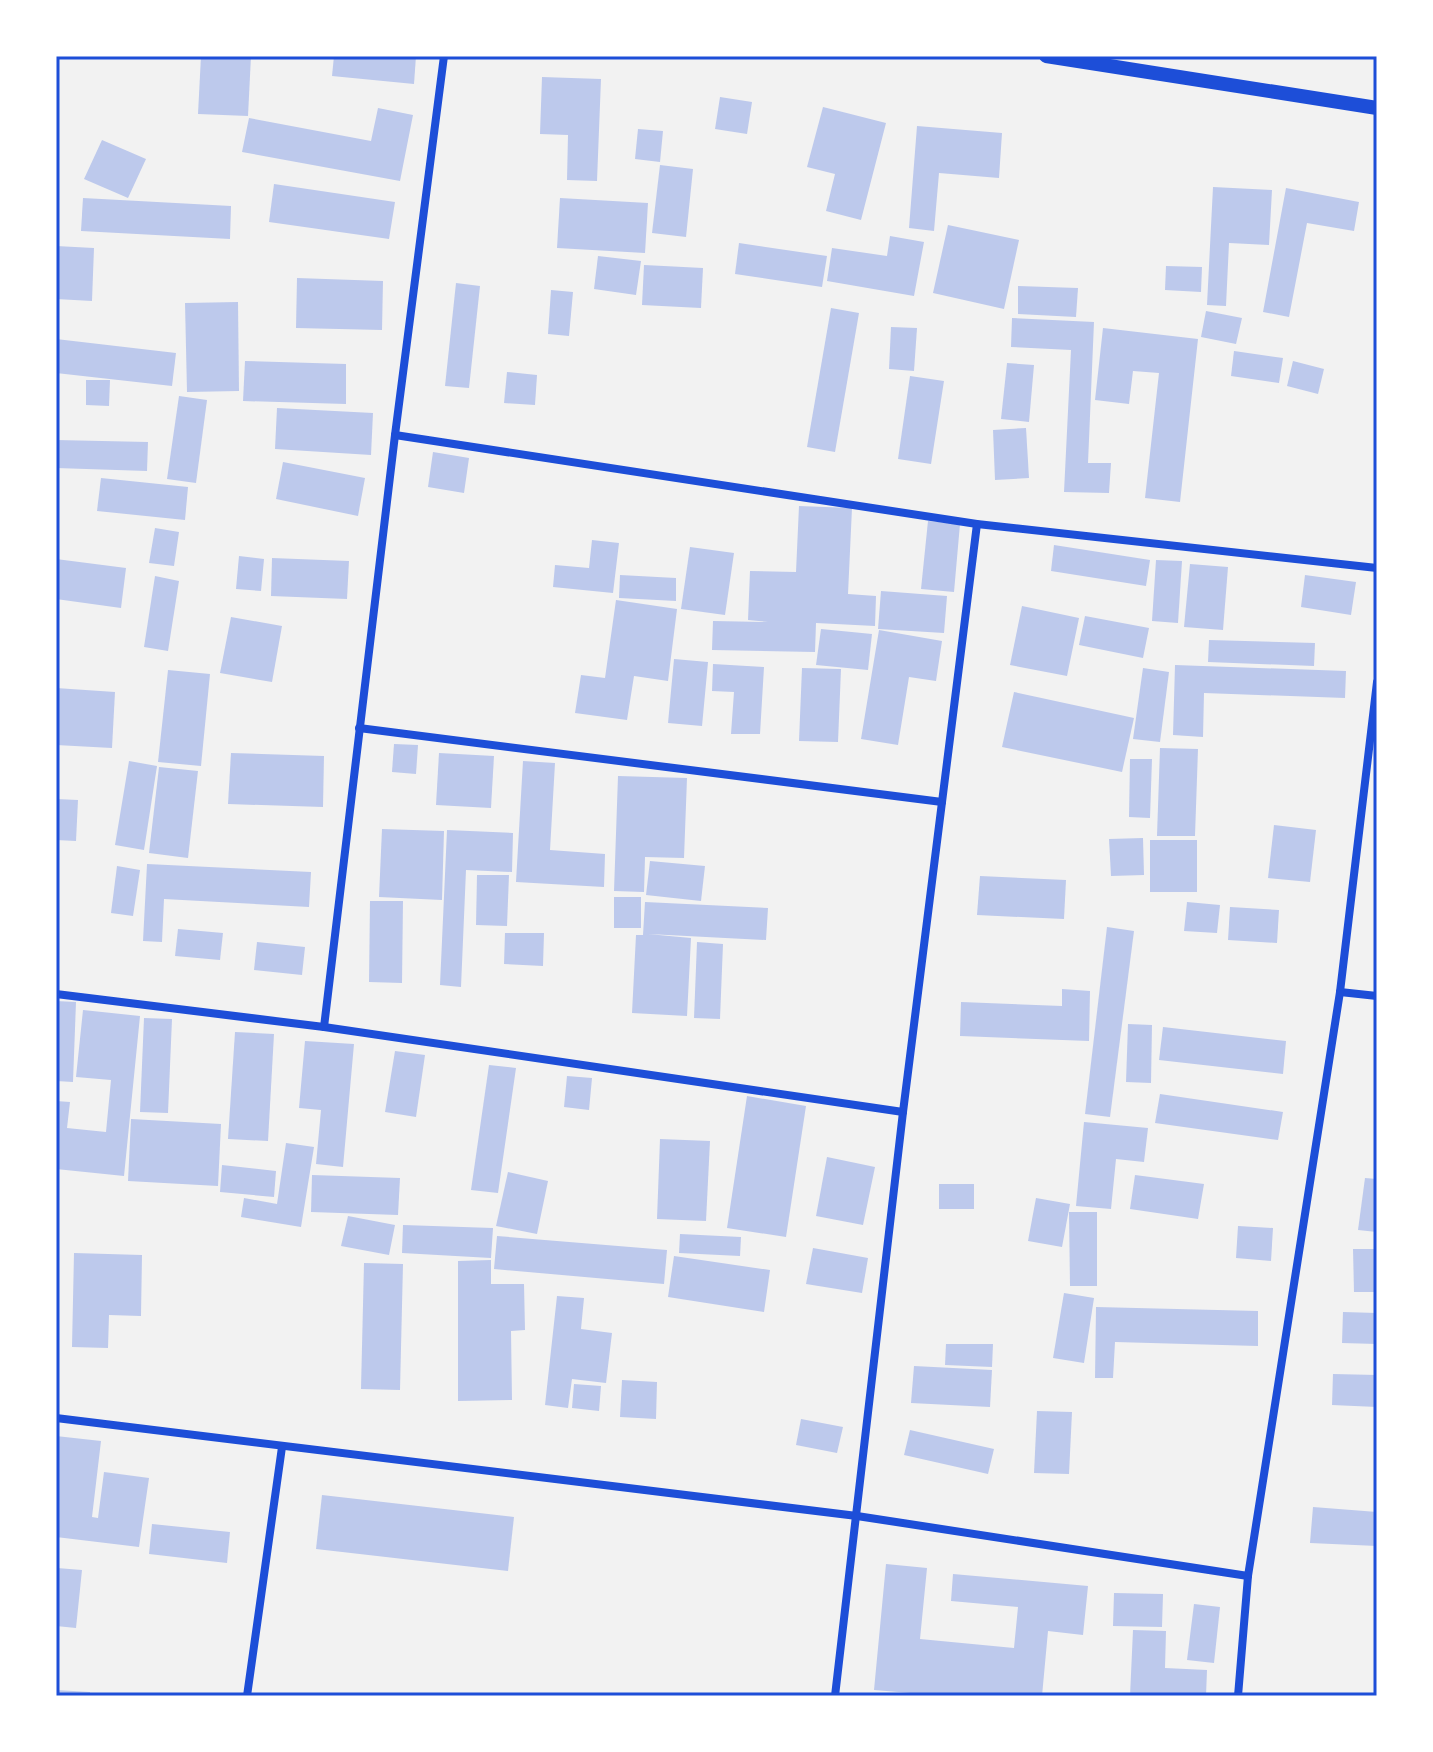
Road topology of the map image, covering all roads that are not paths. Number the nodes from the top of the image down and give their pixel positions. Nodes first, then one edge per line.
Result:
1 (444, 56) edge
2 (1046, 56) edge
3 (1377, 108) edge
4 (395, 435) junction
5 (977, 524) junction
6 (1377, 568) edge
7 (1377, 682) edge
8 (359, 728) junction
9 (942, 802) junction
10 (1340, 992) junction
11 (56, 994) edge
12 (1377, 996) edge
13 (324, 1027) junction
14 (903, 1112) junction
15 (56, 1418) edge
16 (282, 1447) junction
17 (857, 1516) junction
18 (1248, 1576) junction
19 (247, 1696) edge
20 (835, 1696) edge
21 (1238, 1696) edge

1 - 4 street
2 - 3 street
4 - 5 street
4 - 8 street
5 - 6 street
5 - 9 street
7 - 10 street
8 - 9 street
8 - 13 street
9 - 14 street
10 - 12 street
10 - 18 street
11 - 13 street
13 - 14 street
14 - 17 street
15 - 16 street
16 - 17 street
16 - 19 street
17 - 18 street
17 - 20 street
18 - 21 street

